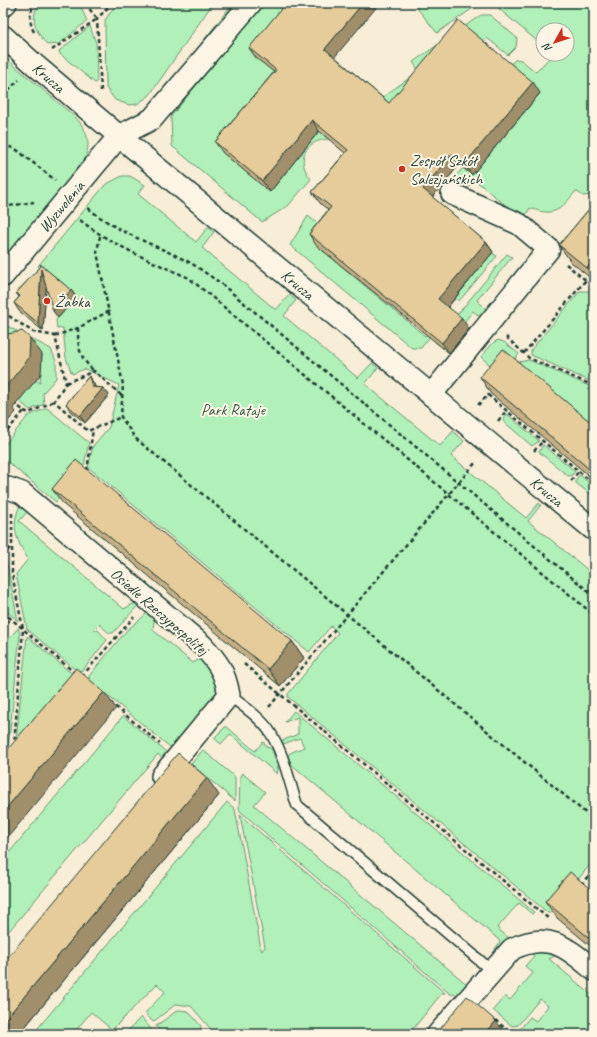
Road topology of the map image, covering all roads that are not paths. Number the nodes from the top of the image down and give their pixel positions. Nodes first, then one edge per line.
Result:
1 (6, 3) edge
2 (251, 3) edge
3 (3, 6) edge
4 (3, 36) edge
5 (119, 136) junction
6 (452, 194) dead end
7 (3, 276) edge
8 (431, 395) junction
9 (8, 482) edge
10 (594, 530) edge
11 (229, 695) junction
12 (151, 789) edge
13 (594, 970) edge
14 (492, 971) junction
15 (438, 1034) edge

1 - 3 street
2 - 5 street
4 - 5 street, Krucza
5 - 7 street, Wyzwolenia
5 - 8 street, Krucza
6 - 8 street
8 - 10 street, Krucza
9 - 11 street, Osiedle Rzeczypospolitej
11 - 12 street
11 - 14 lane
13 - 14 street
14 - 15 street

